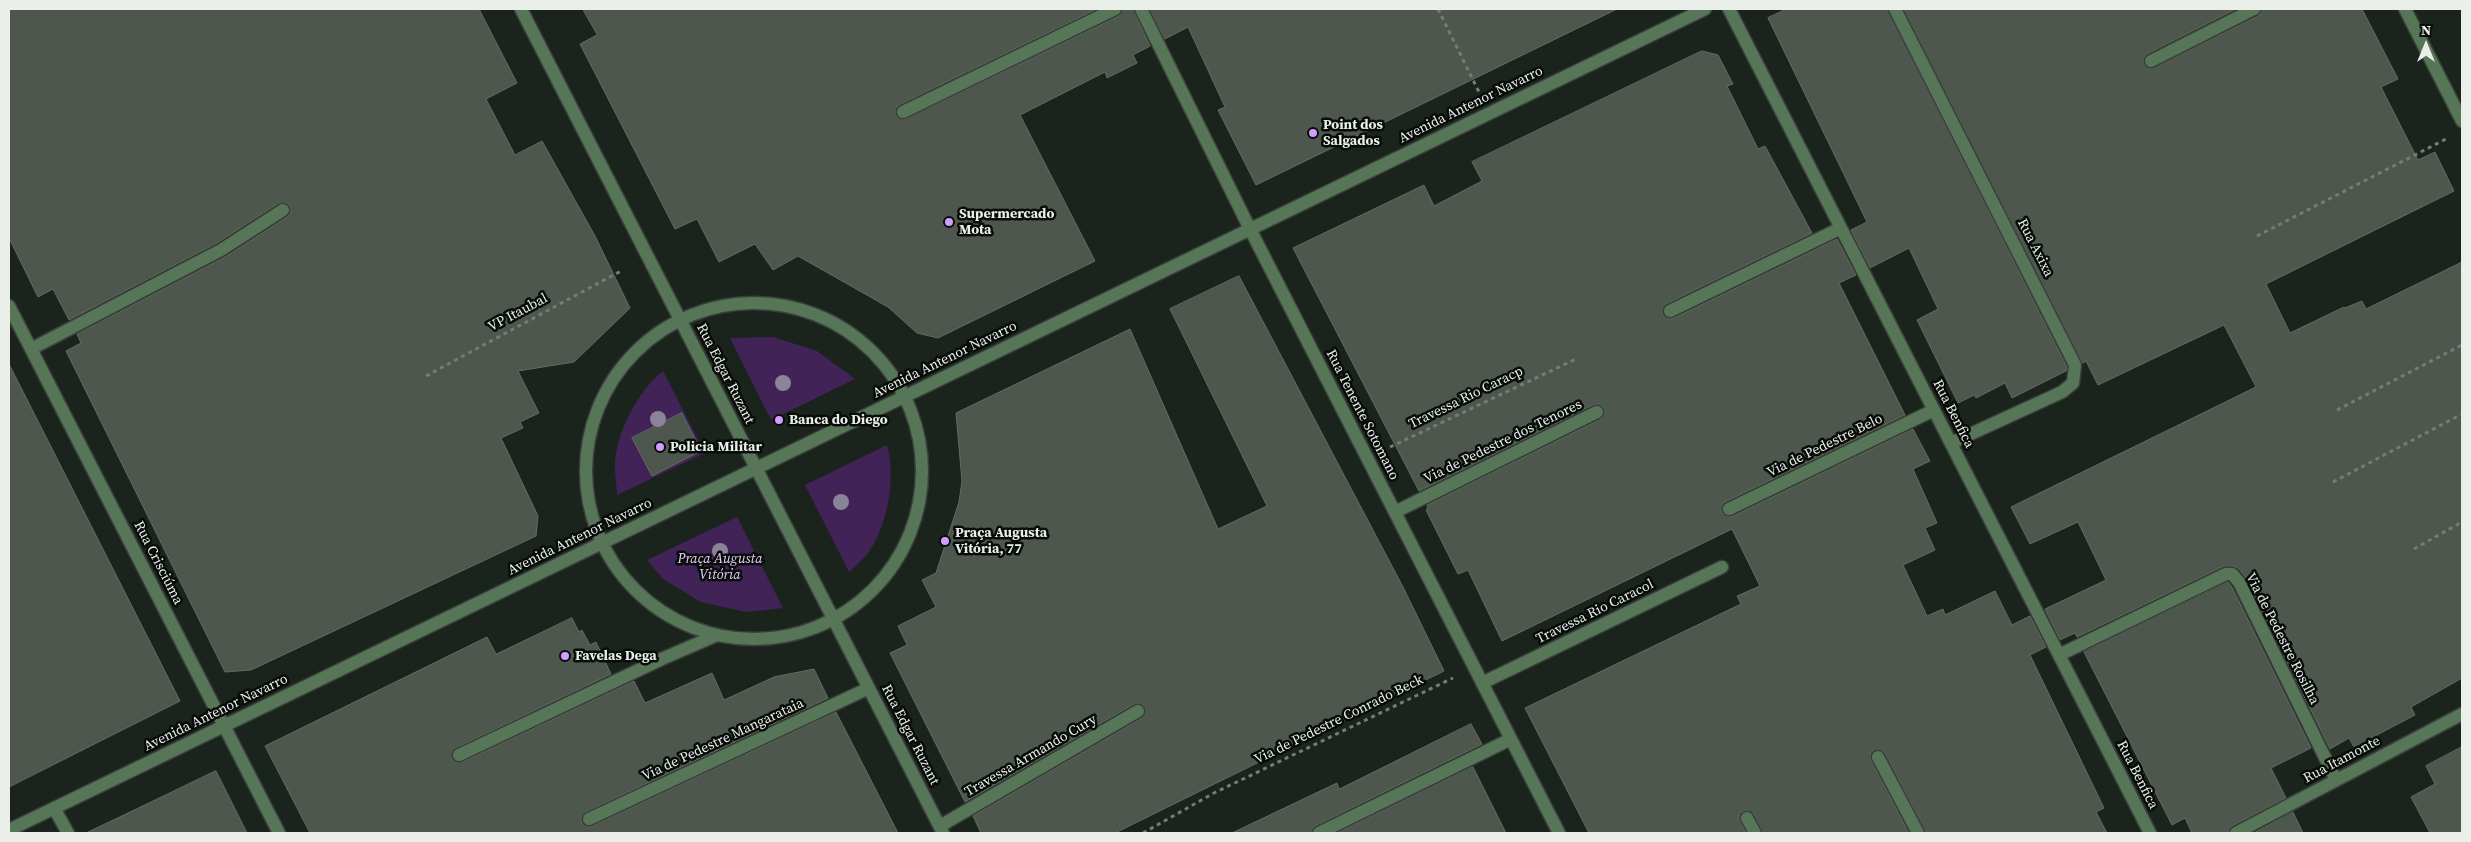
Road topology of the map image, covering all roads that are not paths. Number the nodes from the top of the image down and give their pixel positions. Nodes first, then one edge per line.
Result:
1 (521, 9) edge
2 (1115, 9) edge
3 (1141, 9) edge
4 (1705, 9) edge
5 (1729, 9) edge
6 (1895, 9) edge
7 (2254, 9) edge
8 (2405, 9) edge
9 (2150, 60) dead end
10 (903, 112) dead end
11 (2462, 121) edge
12 (283, 210) dead end
13 (1841, 228) junction
14 (1250, 229) junction
15 (9, 306) edge
16 (1670, 311) dead end
17 (680, 319) junction
18 (13, 325) edge
19 (31, 349) junction
20 (905, 396) junction
21 (1934, 410) junction
22 (1597, 412) dead end
23 (1951, 444) junction
24 (756, 468) junction
25 (1729, 509) dead end
26 (1395, 512) junction
27 (601, 543) junction
28 (1722, 567) dead end
29 (833, 619) junction
30 (717, 635) junction
31 (2059, 655) junction
32 (1482, 683) junction
33 (869, 688) junction
34 (1138, 711) dead end
35 (2462, 714) edge
36 (224, 725) junction
37 (1511, 738) junction
38 (459, 755) dead end
39 (1878, 757) dead end
40 (2336, 780) junction
41 (54, 808) junction
42 (1747, 818) dead end
43 (589, 819) dead end
44 (9, 830) edge
45 (941, 830) edge
46 (68, 833) edge
47 (279, 833) edge
48 (1319, 833) edge
49 (1558, 833) edge
50 (1755, 833) edge
51 (1918, 833) edge
52 (2150, 833) edge
53 (2236, 833) edge

1 - 17 street, Rua Edgar Ruzant
2 - 10 street
3 - 14 street, Rua Tenente Sotomano
4 - 14 street, Avenida Antenor Navarro
5 - 13 street, Rua Benfica
6 - 23 street, Rua Axixa
7 - 9 street
8 - 11 street
12 - 19 street
13 - 16 street
13 - 21 street, Rua Benfica
14 - 20 street, Avenida Antenor Navarro
14 - 26 street, Rua Tenente Sotomano
15 - 18 street, Rua Crisciúma
17 - 20 street
17 - 24 street, Rua Edgar Ruzant
17 - 27 street
18 - 19 street, Rua Crisciúma
19 - 36 street, Rua Crisciúma
20 - 24 street, Avenida Antenor Navarro
20 - 29 street
21 - 23 street, Rua Benfica
21 - 25 street, Via de Pedestre Belo
22 - 26 street, Via de Pedestre dos Tenores
23 - 31 street, Rua Benfica
24 - 27 street, Avenida Antenor Navarro
24 - 29 street, Rua Edgar Ruzant
26 - 32 street, Rua Tenente Sotomano
27 - 30 street
27 - 36 street, Avenida Antenor Navarro
28 - 32 street, Travessa Rio Caracol
29 - 30 street
29 - 33 street, Rua Edgar Ruzant
30 - 38 street
31 - 40 street, Via de Pedestre Rosilha
31 - 52 street, Rua Benfica
32 - 37 street, Rua Tenente Sotomano
33 - 43 street, Via de Pedestre Mangarataia
33 - 45 street, Rua Edgar Ruzant
34 - 45 street, Travessa Armando Cury
35 - 40 street, Rua Itamonte
36 - 41 street, Avenida Antenor Navarro
36 - 47 street, Rua Crisciúma
37 - 48 street
37 - 49 street, Rua Tenente Sotomano
39 - 51 street
40 - 53 street, Rua Itamonte
41 - 44 street, Avenida Antenor Navarro
41 - 46 street
42 - 50 street

